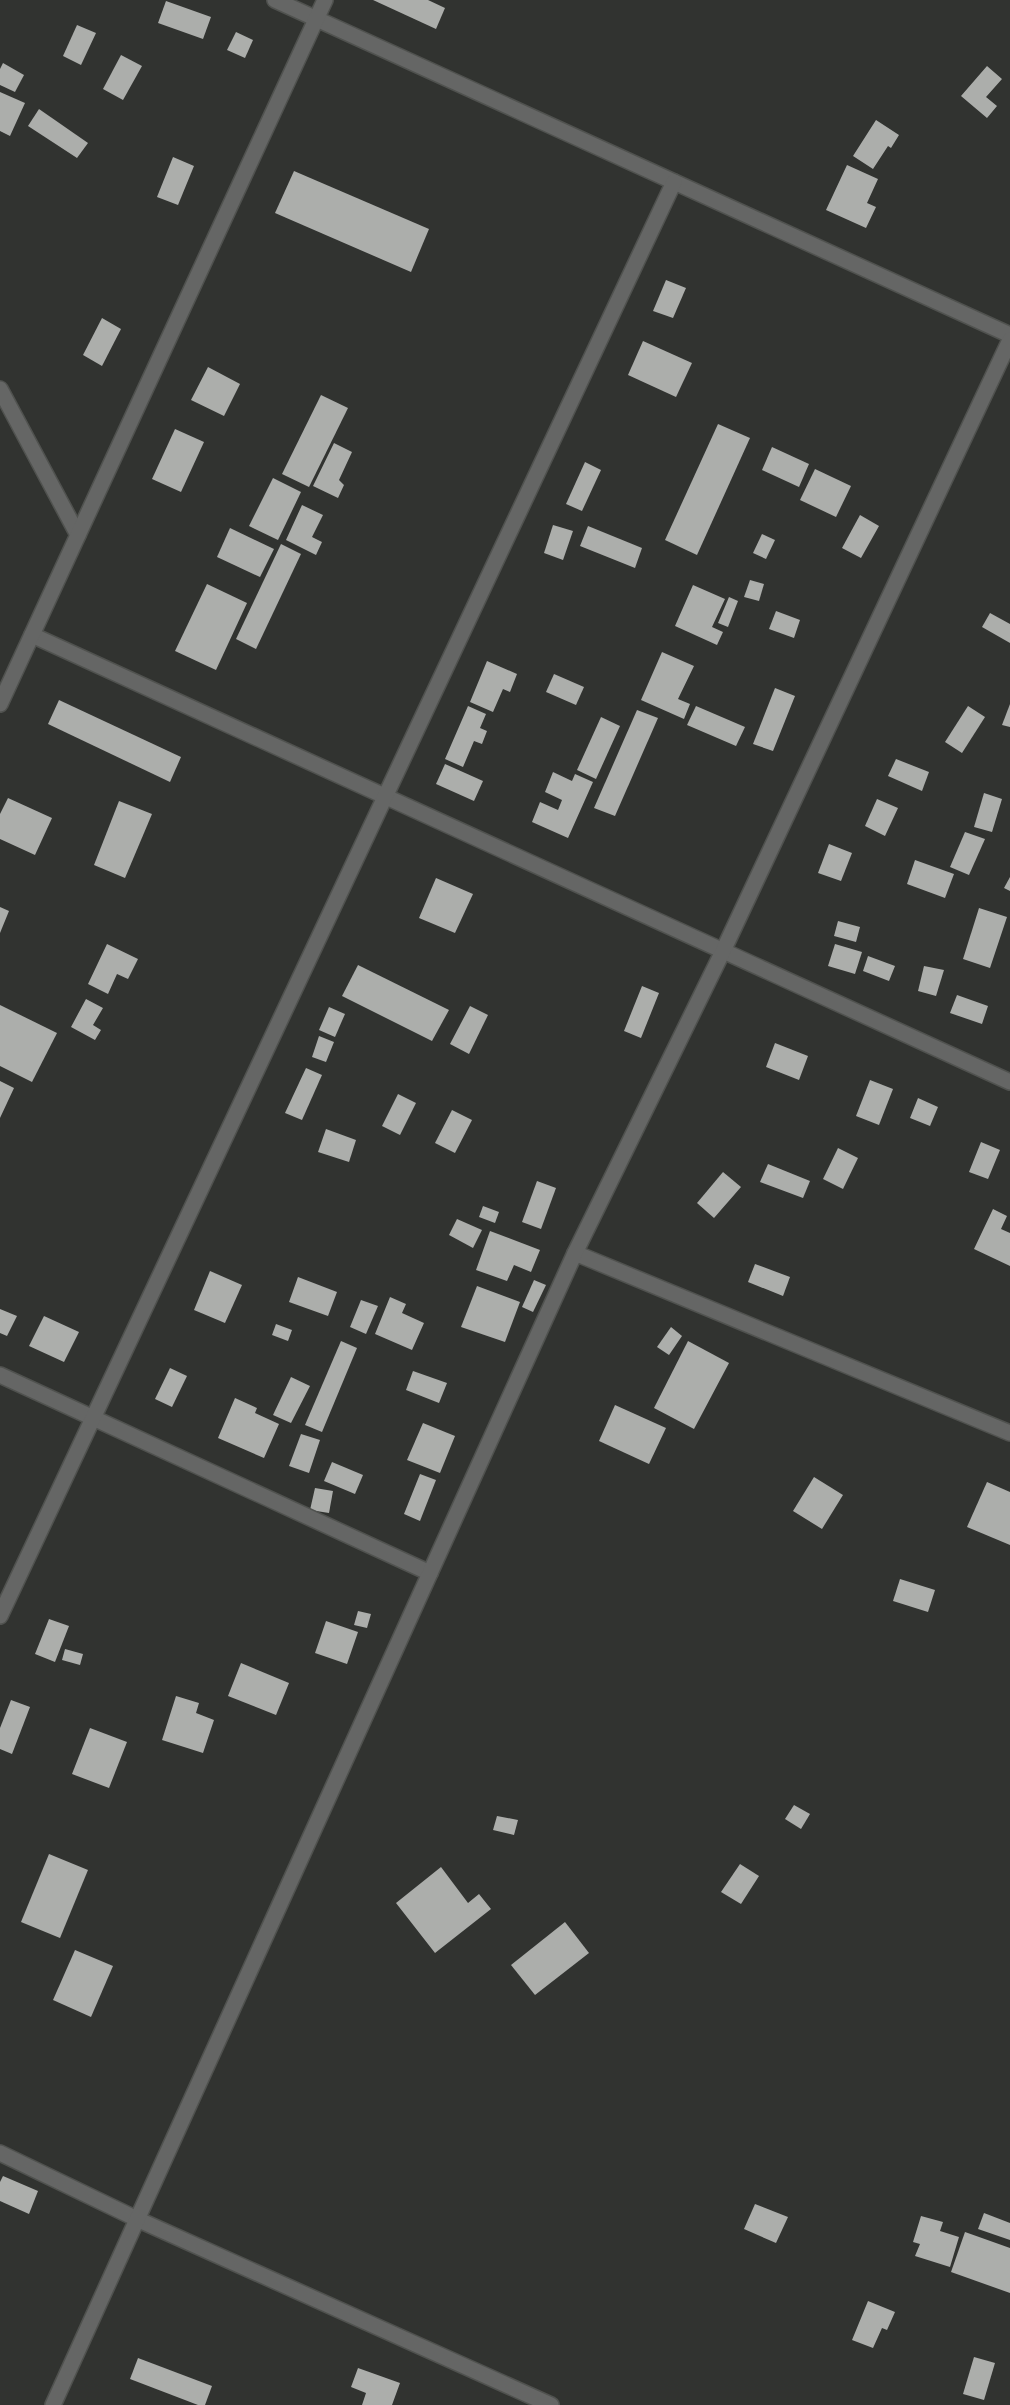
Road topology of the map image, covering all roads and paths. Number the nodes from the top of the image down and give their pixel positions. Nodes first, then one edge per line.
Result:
1 (275, 0) edge
2 (325, 0) edge
3 (316, 19) junction
4 (674, 182) junction
5 (1010, 334) edge
6 (1010, 340) edge
7 (0, 389) edge
8 (78, 535) junction
9 (32, 635) junction
10 (0, 704) edge
11 (385, 797) junction
12 (723, 951) junction
13 (1010, 1082) edge
14 (575, 1253) junction
15 (0, 1375) edge
16 (93, 1418) junction
17 (1010, 1432) edge
18 (430, 1573) junction
19 (0, 1616) edge
20 (0, 2153) edge
21 (139, 2220) junction
22 (53, 2405) edge
23 (551, 2405) edge

1 - 3 street
2 - 3 street
3 - 4 street
3 - 8 street
4 - 5 street
4 - 11 street
6 - 12 street
7 - 8 street
8 - 9 street
9 - 10 street
9 - 11 street
11 - 12 street
11 - 16 street
12 - 13 street
12 - 14 street
14 - 17 street
14 - 18 street
15 - 16 street
16 - 18 street
16 - 19 street
18 - 21 street
20 - 21 street
21 - 22 street
21 - 23 street

